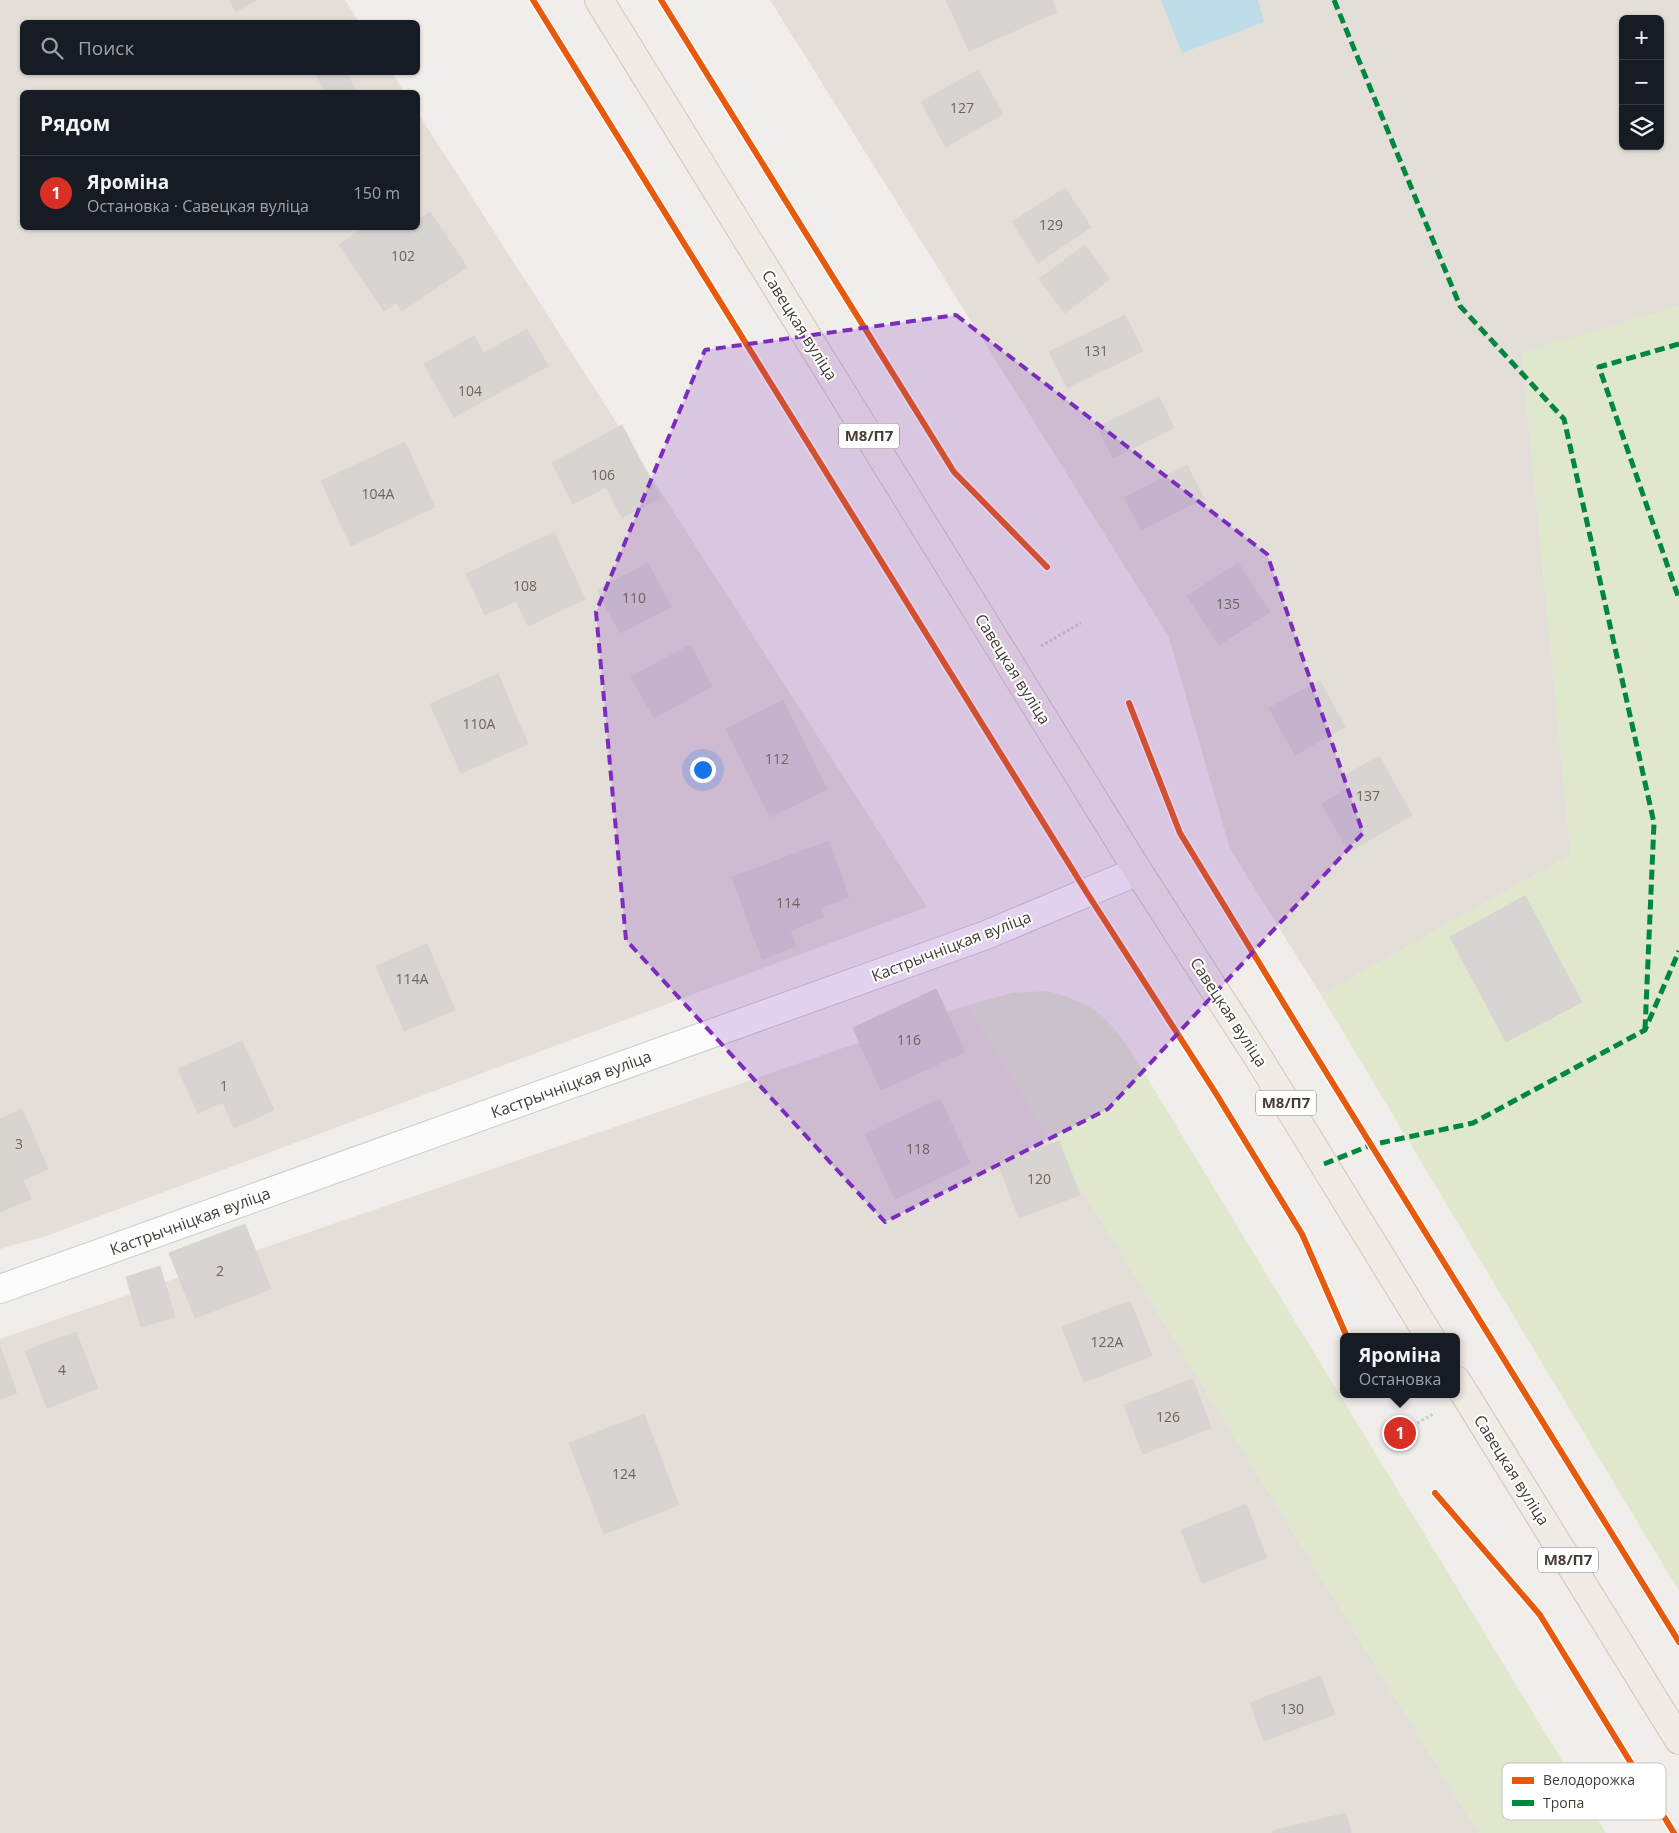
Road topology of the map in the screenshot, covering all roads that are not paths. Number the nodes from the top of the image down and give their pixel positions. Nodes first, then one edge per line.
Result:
1 (599, 0) edge
2 (1138, 871) junction
3 (0, 1289) edge
4 (1428, 1333) edge
5 (1460, 1386) edge
6 (1679, 1740) edge

1 - 2 main road, Савецкая вуліца / М8/П7
2 - 3 street, Кастрычніцкая вуліца
2 - 4 main road, Савецкая вуліца / М8/П7
5 - 6 main road, Савецкая вуліца / М8/П7

